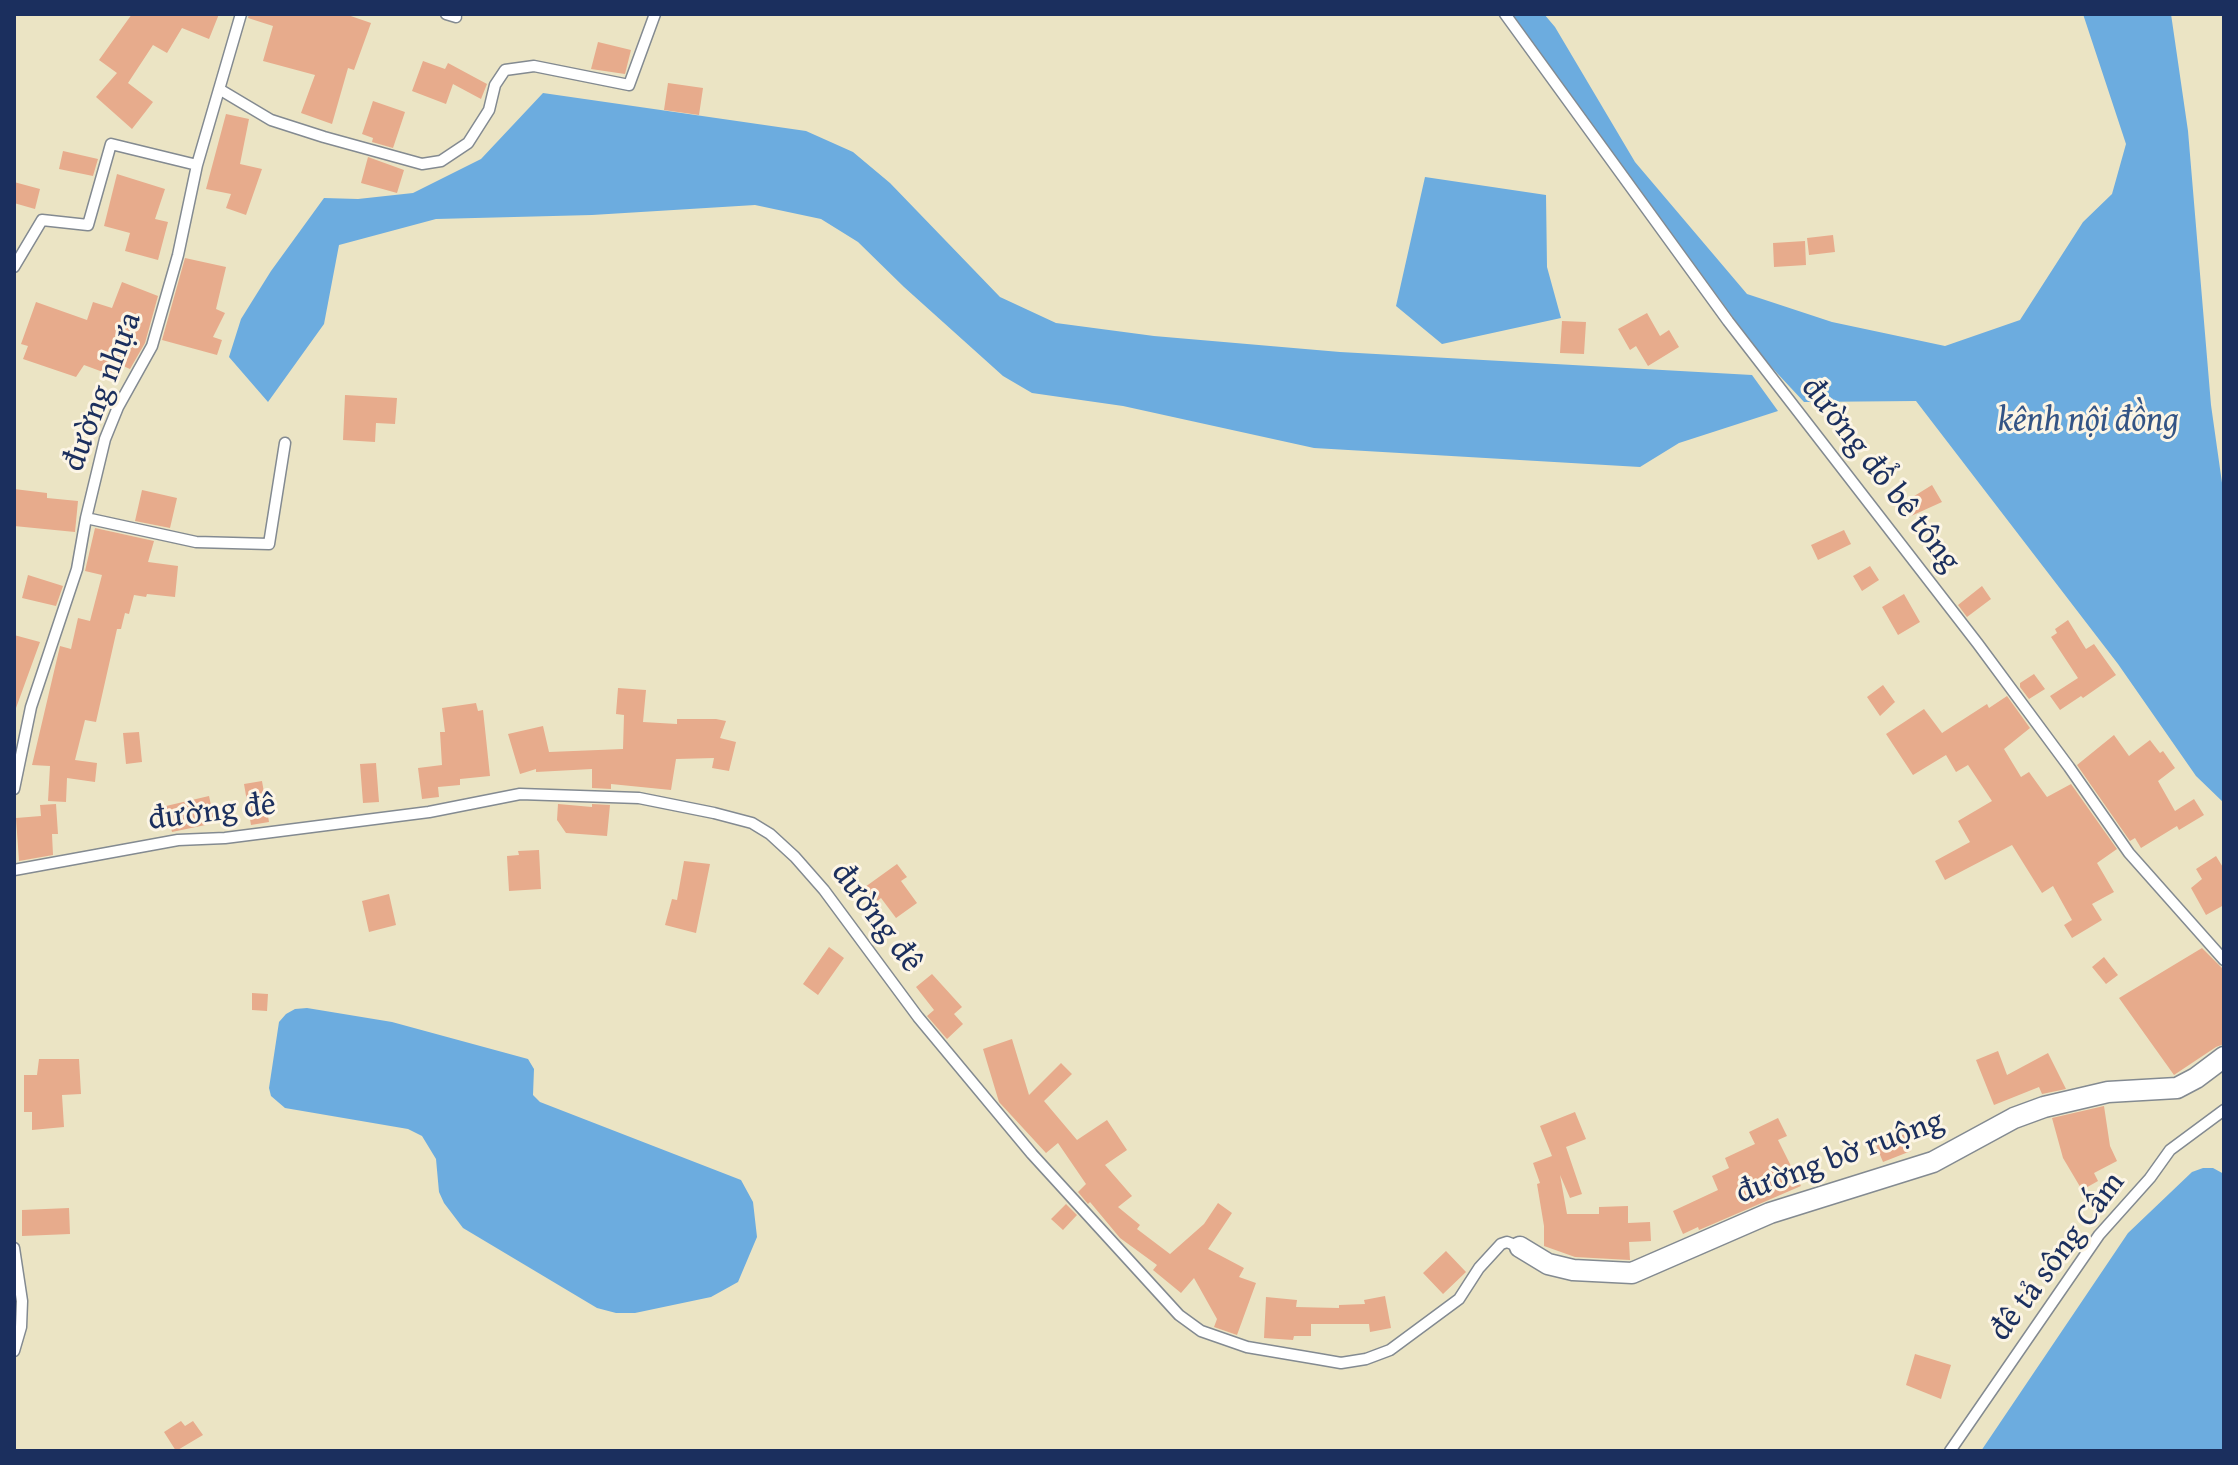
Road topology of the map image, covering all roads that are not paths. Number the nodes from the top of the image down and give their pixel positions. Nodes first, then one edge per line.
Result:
1 (241, 14) edge
2 (655, 14) edge
3 (1505, 14) edge
4 (219, 89) junction
5 (197, 165) junction
6 (14, 267) edge
7 (285, 443) dead end
8 (86, 518) junction
9 (14, 789) edge
10 (14, 870) edge
11 (2224, 960) edge
12 (2224, 1057) edge
13 (2224, 1110) edge
14 (1520, 1247) joint
15 (14, 1248) edge
16 (14, 1351) edge
17 (1950, 1451) edge

1 - 4 lane, đường nhựa
2 - 4 lane
3 - 11 lane, đường đổ bê tông
4 - 5 lane, đường nhựa
5 - 6 lane
5 - 8 lane, đường nhựa
7 - 8 lane
8 - 9 lane, đường nhựa
10 - 14 lane, đường đê
12 - 14 street, đường bờ ruộng
13 - 17 lane, đê tả sông Cấm
15 - 16 lane

